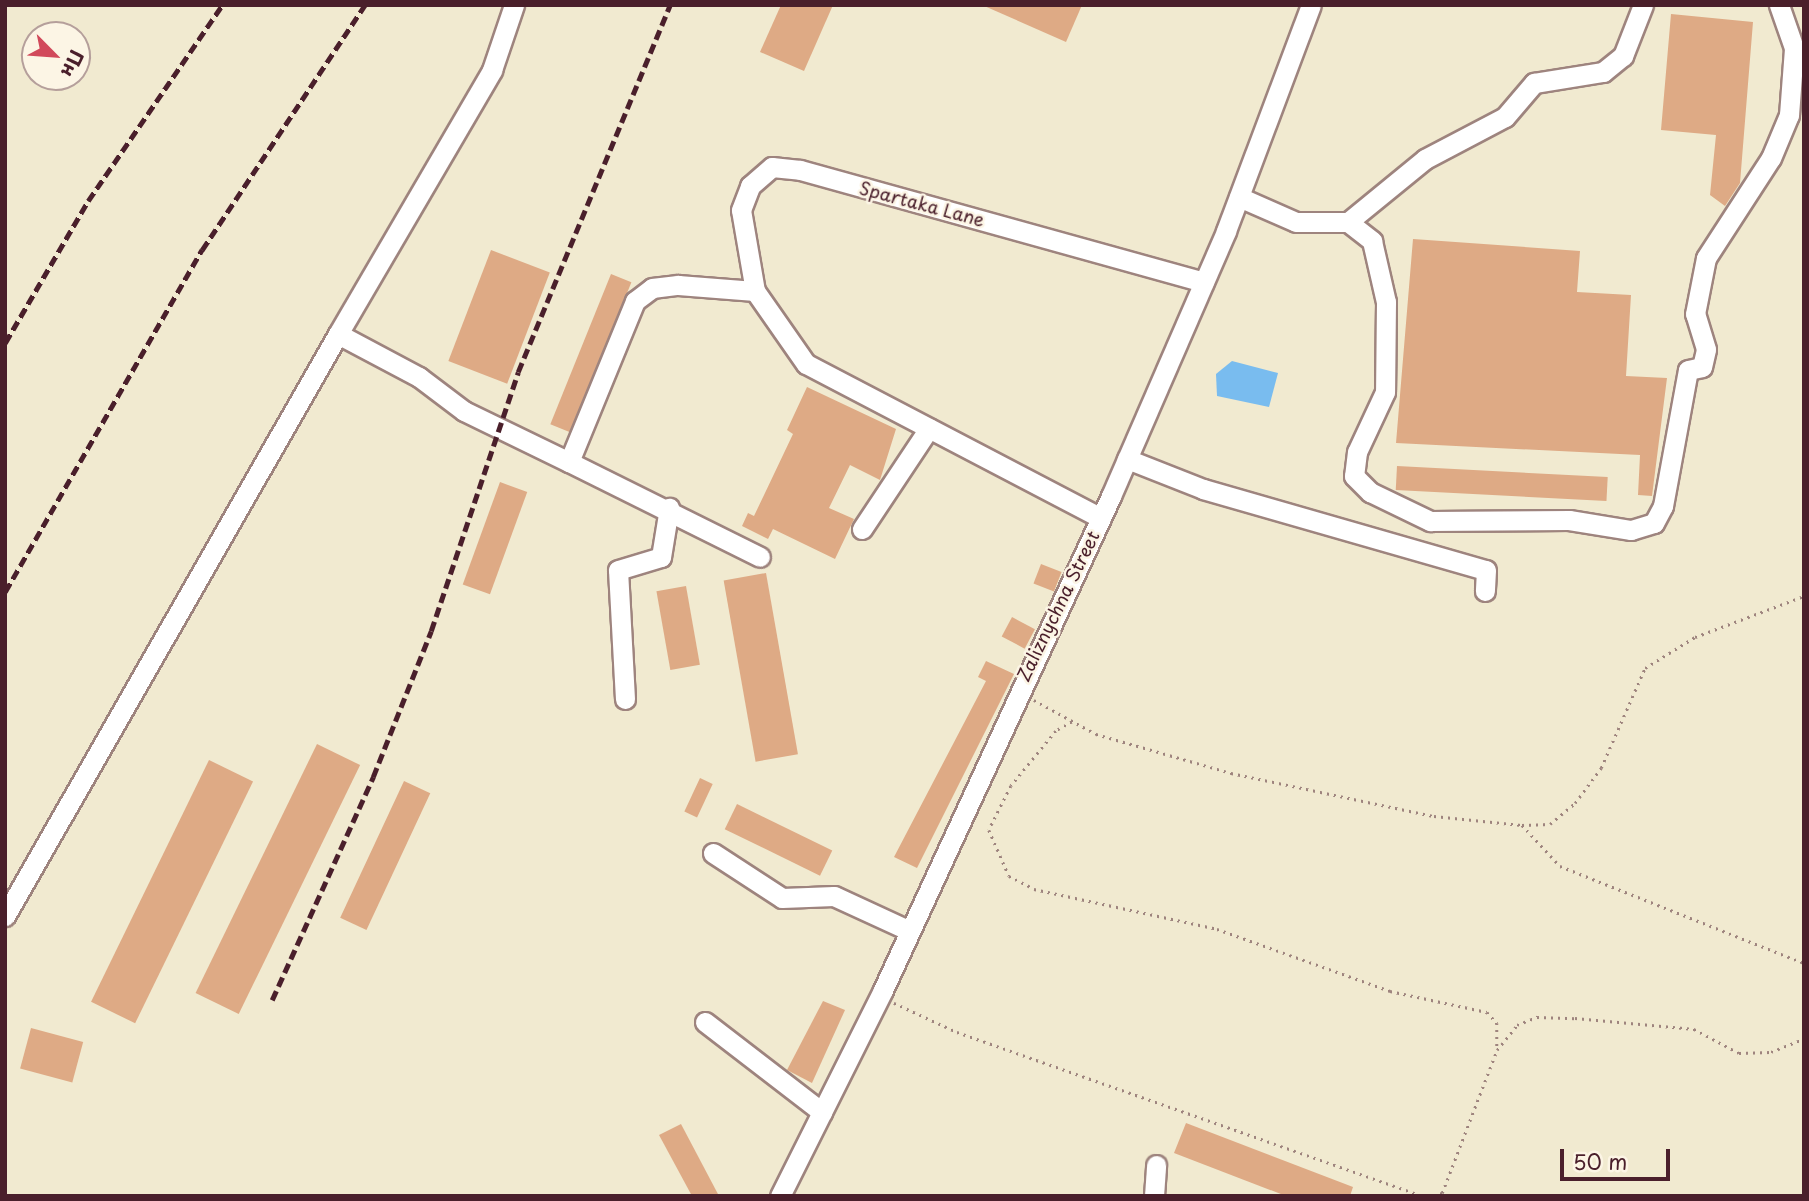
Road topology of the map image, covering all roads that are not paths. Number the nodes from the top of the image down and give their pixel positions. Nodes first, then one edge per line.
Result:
1 (514, 5) edge
2 (1311, 5) edge
3 (1643, 5) edge
4 (1779, 5) edge
5 (1239, 197) junction
6 (1348, 222) junction
7 (1204, 282) junction
8 (755, 291) junction
9 (338, 334) junction
10 (929, 428) junction
11 (1127, 459) junction
12 (569, 462) junction
13 (668, 508) junction
14 (1101, 518) junction
15 (863, 529) dead end
16 (760, 557) dead end
17 (1485, 591) dead end
18 (625, 699) dead end
19 (713, 853) dead end
20 (5, 916) edge
21 (908, 930) junction
22 (705, 1022) dead end
23 (822, 1112) junction
24 (1156, 1165) dead end
25 (780, 1196) edge
26 (1154, 1196) edge

1 - 9 street
2 - 5 street, Zaliznychna Street
3 - 6 street
4 - 6 street
5 - 6 street
5 - 7 street, Zaliznychna Street
7 - 8 street, Spartaka Lane
7 - 11 street, Zaliznychna Street
8 - 10 street
8 - 12 street
9 - 12 street
9 - 20 street
10 - 14 street
10 - 15 street
11 - 14 street, Zaliznychna Street
11 - 17 street
12 - 13 street
13 - 16 street
13 - 18 street
14 - 21 street, Zaliznychna Street
19 - 21 street
21 - 23 street, Zaliznychna Street
22 - 23 street
23 - 25 street, Zaliznychna Street
24 - 26 street

